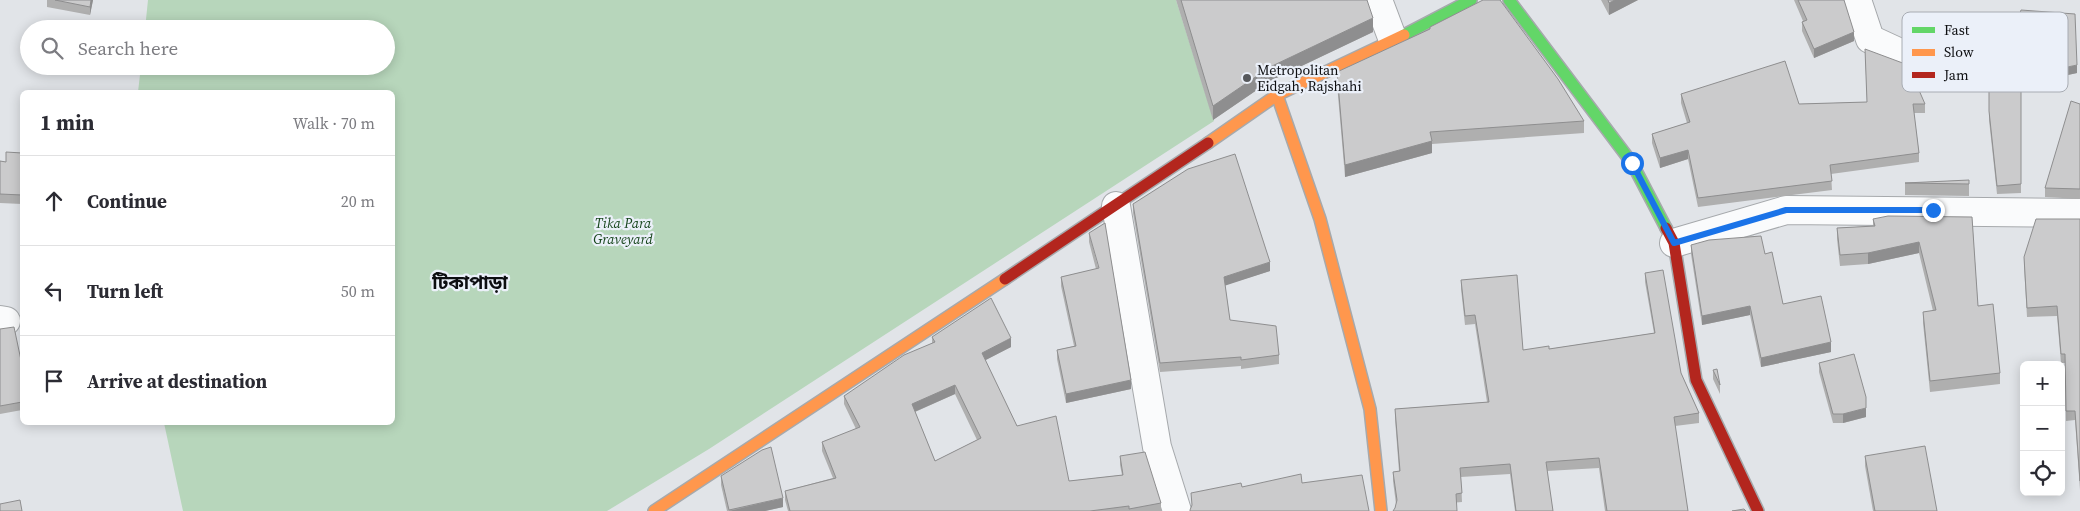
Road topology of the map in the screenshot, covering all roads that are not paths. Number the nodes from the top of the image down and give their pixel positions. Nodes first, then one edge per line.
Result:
1 (1378, 0) edge
2 (1471, 0) edge
3 (1509, 0) edge
4 (1857, 0) edge
5 (1393, 40) junction
6 (1902, 54) edge
7 (1277, 95) junction
8 (1116, 206) junction
9 (2080, 212) edge
10 (1674, 243) junction
11 (654, 511) edge
12 (1178, 511) edge
13 (1381, 511) edge
14 (1758, 511) edge

1 - 5 street
2 - 5 street
3 - 10 street
4 - 6 street
5 - 7 street
7 - 8 street
7 - 13 street
8 - 11 street
8 - 12 street
9 - 10 street
10 - 14 street

